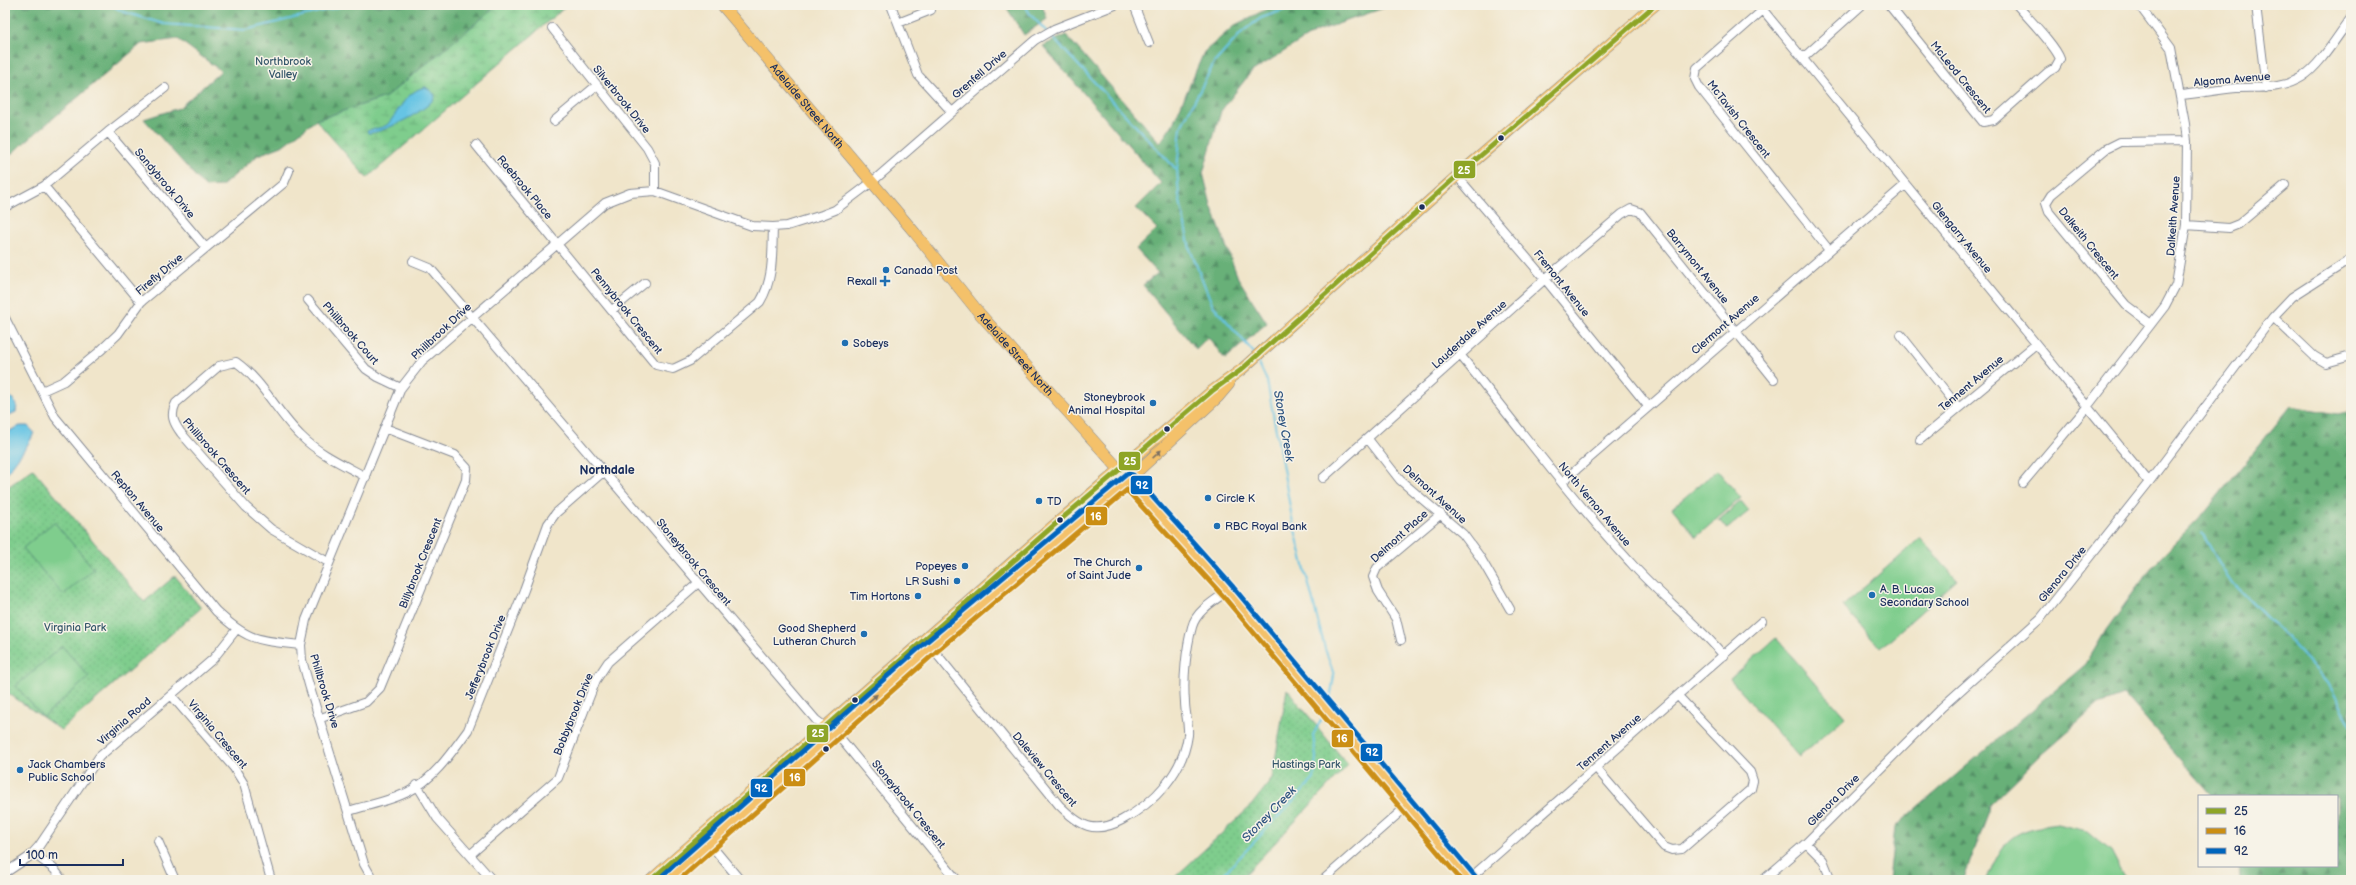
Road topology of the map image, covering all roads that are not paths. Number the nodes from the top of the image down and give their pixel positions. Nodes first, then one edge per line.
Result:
1 (722, 5) edge
2 (891, 5) edge
3 (1114, 5) edge
4 (1134, 5) edge
5 (1656, 5) edge
6 (1862, 5) edge
7 (1889, 5) edge
8 (2017, 5) edge
9 (2139, 5) edge
10 (2256, 5) edge
11 (1761, 7) edge
12 (931, 10) dead end
13 (2351, 18) edge
14 (898, 23) junction
15 (552, 28) dead end
16 (1149, 42) dead end
17 (1803, 58) junction
18 (597, 85) junction
19 (165, 88) dead end
20 (2266, 88) junction
21 (2181, 95) junction
22 (952, 112) junction
23 (554, 121) dead end
24 (108, 132) junction
25 (2187, 141) junction
26 (476, 145) dead end
27 (289, 171) dead end
28 (1457, 176) junction
29 (872, 182) junction
30 (1905, 184) junction
31 (2285, 185) dead end
32 (44, 186) junction
33 (655, 191) junction
34 (5, 207) edge
35 (1631, 209) joint
36 (2186, 225) junction
37 (773, 228) junction
38 (558, 244) junction
39 (206, 248) junction
40 (1830, 250) junction
41 (2351, 259) edge
42 (413, 261) dead end
43 (1545, 279) junction
44 (645, 283) dead end
45 (308, 300) dead end
46 (141, 302) junction
47 (612, 310) junction
48 (472, 317) junction
49 (2272, 317) junction
50 (5, 320) edge
51 (2151, 324) junction
52 (1735, 330) junction
53 (1901, 335) dead end
54 (2036, 344) junction
55 (1461, 356) junction
56 (2351, 356) edge
57 (1241, 370) junction
58 (1774, 379) dead end
59 (401, 388) junction
60 (42, 391) junction
61 (1648, 406) junction
62 (1958, 407) junction
63 (2087, 407) junction
64 (385, 428) junction
65 (1368, 438) junction
66 (1920, 440) dead end
67 (1119, 470) junction
68 (603, 472) junction
69 (366, 477) junction
70 (1323, 478) dead end
71 (1128, 480) junction
72 (1562, 482) junction
73 (2149, 482) junction
74 (2023, 483) dead end
75 (1441, 514) junction
76 (328, 562) junction
77 (697, 584) junction
78 (1228, 591) junction
79 (1510, 609) dead end
80 (1762, 621) dead end
81 (236, 630) junction
82 (1401, 640) dead end
83 (301, 645) junction
84 (931, 647) junction
85 (1724, 656) junction
86 (171, 695) junction
87 (1678, 696) junction
88 (321, 718) junction
89 (822, 727) junction
90 (833, 733) junction
91 (1596, 768) junction
92 (417, 785) junction
93 (1407, 806) junction
94 (348, 811) junction
95 (158, 841) dead end
96 (1806, 843) junction
97 (710, 844) junction
98 (33, 852) junction
99 (471, 854) junction
100 (5, 873) edge
101 (1470, 879) edge
102 (62, 880) edge
103 (175, 880) edge
104 (271, 880) edge
105 (373, 880) edge
106 (492, 880) edge
107 (651, 880) edge
108 (668, 880) edge
109 (740, 880) edge
110 (957, 880) edge
111 (1322, 880) edge
112 (1763, 880) edge
113 (1831, 880) edge

1 - 29 main road, Adelaide Street North
2 - 14 street
3 - 22 street, Grenfell Drive
4 - 16 street
5 - 28 main road
6 - 17 street
7 - 8 street, McLeod Crescent
9 - 21 street, Dalkeith Avenue
10 - 20 street
11 - 17 street, Glengarry Avenue
11 - 40 street, McTavish Crescent
12 - 14 street
13 - 20 street, Algoma Avenue
14 - 22 street
15 - 18 street, Silverbrook Drive
17 - 30 street, Glengarry Avenue
18 - 23 street
18 - 33 street, Silverbrook Drive
19 - 24 street
20 - 21 street, Algoma Avenue
21 - 25 street, Dalkeith Avenue
22 - 29 street, Grenfell Drive
24 - 32 street
24 - 39 street, Sandybrook Drive
25 - 36 street, Dalkeith Avenue
25 - 51 street, Dalkeith Crescent
26 - 38 street, Raebrook Place
27 - 39 street, Firefly Drive
28 - 43 street, Fremont Avenue
28 - 57 main road
29 - 37 street, Phillbrook Drive
29 - 67 main road, Adelaide Street North
30 - 40 street, Clermont Avenue
30 - 54 street, Glengarry Avenue
31 - 36 street
32 - 34 street
32 - 46 street
33 - 37 street, Phillbrook Drive
33 - 38 street, Phillbrook Drive
35 - 43 street, Lauderdale Avenue
35 - 52 street, Barrymont Avenue
36 - 51 street, Dalkeith Avenue
37 - 47 street, Pennybrook Crescent
38 - 47 street, Pennybrook Crescent
38 - 48 street, Phillbrook Drive
39 - 46 street, Firefly Drive
40 - 52 street, Clermont Avenue
41 - 49 street, Glenora Drive
42 - 48 street, Stoneybrook Crescent
43 - 55 street, Lauderdale Avenue
43 - 61 street, Fremont Avenue
44 - 47 street
45 - 59 street, Phillbrook Court
46 - 60 street, Firefly Drive
48 - 59 street, Phillbrook Drive
48 - 68 street, Stoneybrook Crescent
49 - 56 street
49 - 73 street, Glenora Drive
50 - 60 street, Repton Avenue
51 - 63 street, Dalkeith Avenue
52 - 58 street, Barrymont Avenue
52 - 61 street, Clermont Avenue
53 - 62 street
54 - 62 street, Tennent Avenue
54 - 63 street, Glengarry Avenue
55 - 65 street, Lauderdale Avenue
55 - 72 street, North Vernon Avenue
57 - 67 main road
71 -> 57 main road
59 - 64 street, Phillbrook Drive
60 - 81 street, Repton Avenue
61 - 72 street, Clermont Avenue
62 - 66 street, Tennent Avenue
63 - 73 street, Glengarry Avenue
63 - 74 street, Dalkeith Avenue
64 - 69 street, Phillbrook Drive
64 - 88 street, Billybrook Crescent
65 - 70 street, Lauderdale Avenue
65 - 75 street, Delmont Avenue
67 - 71 main road, Adelaide Street North
67 - 89 main road
68 - 77 street, Stoneybrook Crescent
68 - 92 street, Jefferybrook Drive
69 - 76 street, Phillbrook Drive
69 - 76 street, Phillbrook Crescent
71 - 78 main road, Adelaide Street North
71 - 84 main road
72 - 85 street, North Vernon Avenue
73 - 96 street, Glenora Drive
75 - 79 street, Delmont Avenue
75 - 82 street, Delmont Place
76 - 83 street, Phillbrook Drive
77 - 89 street, Stoneybrook Crescent
77 - 99 street, Bobbybrook Drive
78 - 84 street, Daleview Crescent
78 - 93 main road, Adelaide Street North
80 - 85 street, Tennent Avenue
81 - 83 street, Repton Avenue
81 - 86 street, Virginia Road
83 - 88 street, Phillbrook Drive
90 -> 84 main road
85 - 87 street, Tennent Avenue
86 - 98 street, Virginia Road
86 - 104 street, Virginia Crescent
87 - 91 street, Tennent Avenue
87 - 91 street
88 - 94 street, Phillbrook Drive
89 - 90 street, Stoneybrook Crescent
89 - 107 main road
90 - 97 main road
90 - 110 street, Stoneybrook Crescent
91 - 101 street, Tennent Avenue
92 - 94 street, Jefferybrook Drive
92 - 99 street
93 - 101 main road, Adelaide Street North
93 - 111 street
94 - 105 street, Phillbrook Drive
95 - 103 street
96 - 112 street, Glenora Drive
96 - 113 street
97 - 108 main road
97 - 109 street
98 - 100 street, Virginia Road
98 - 102 street
99 - 106 street

